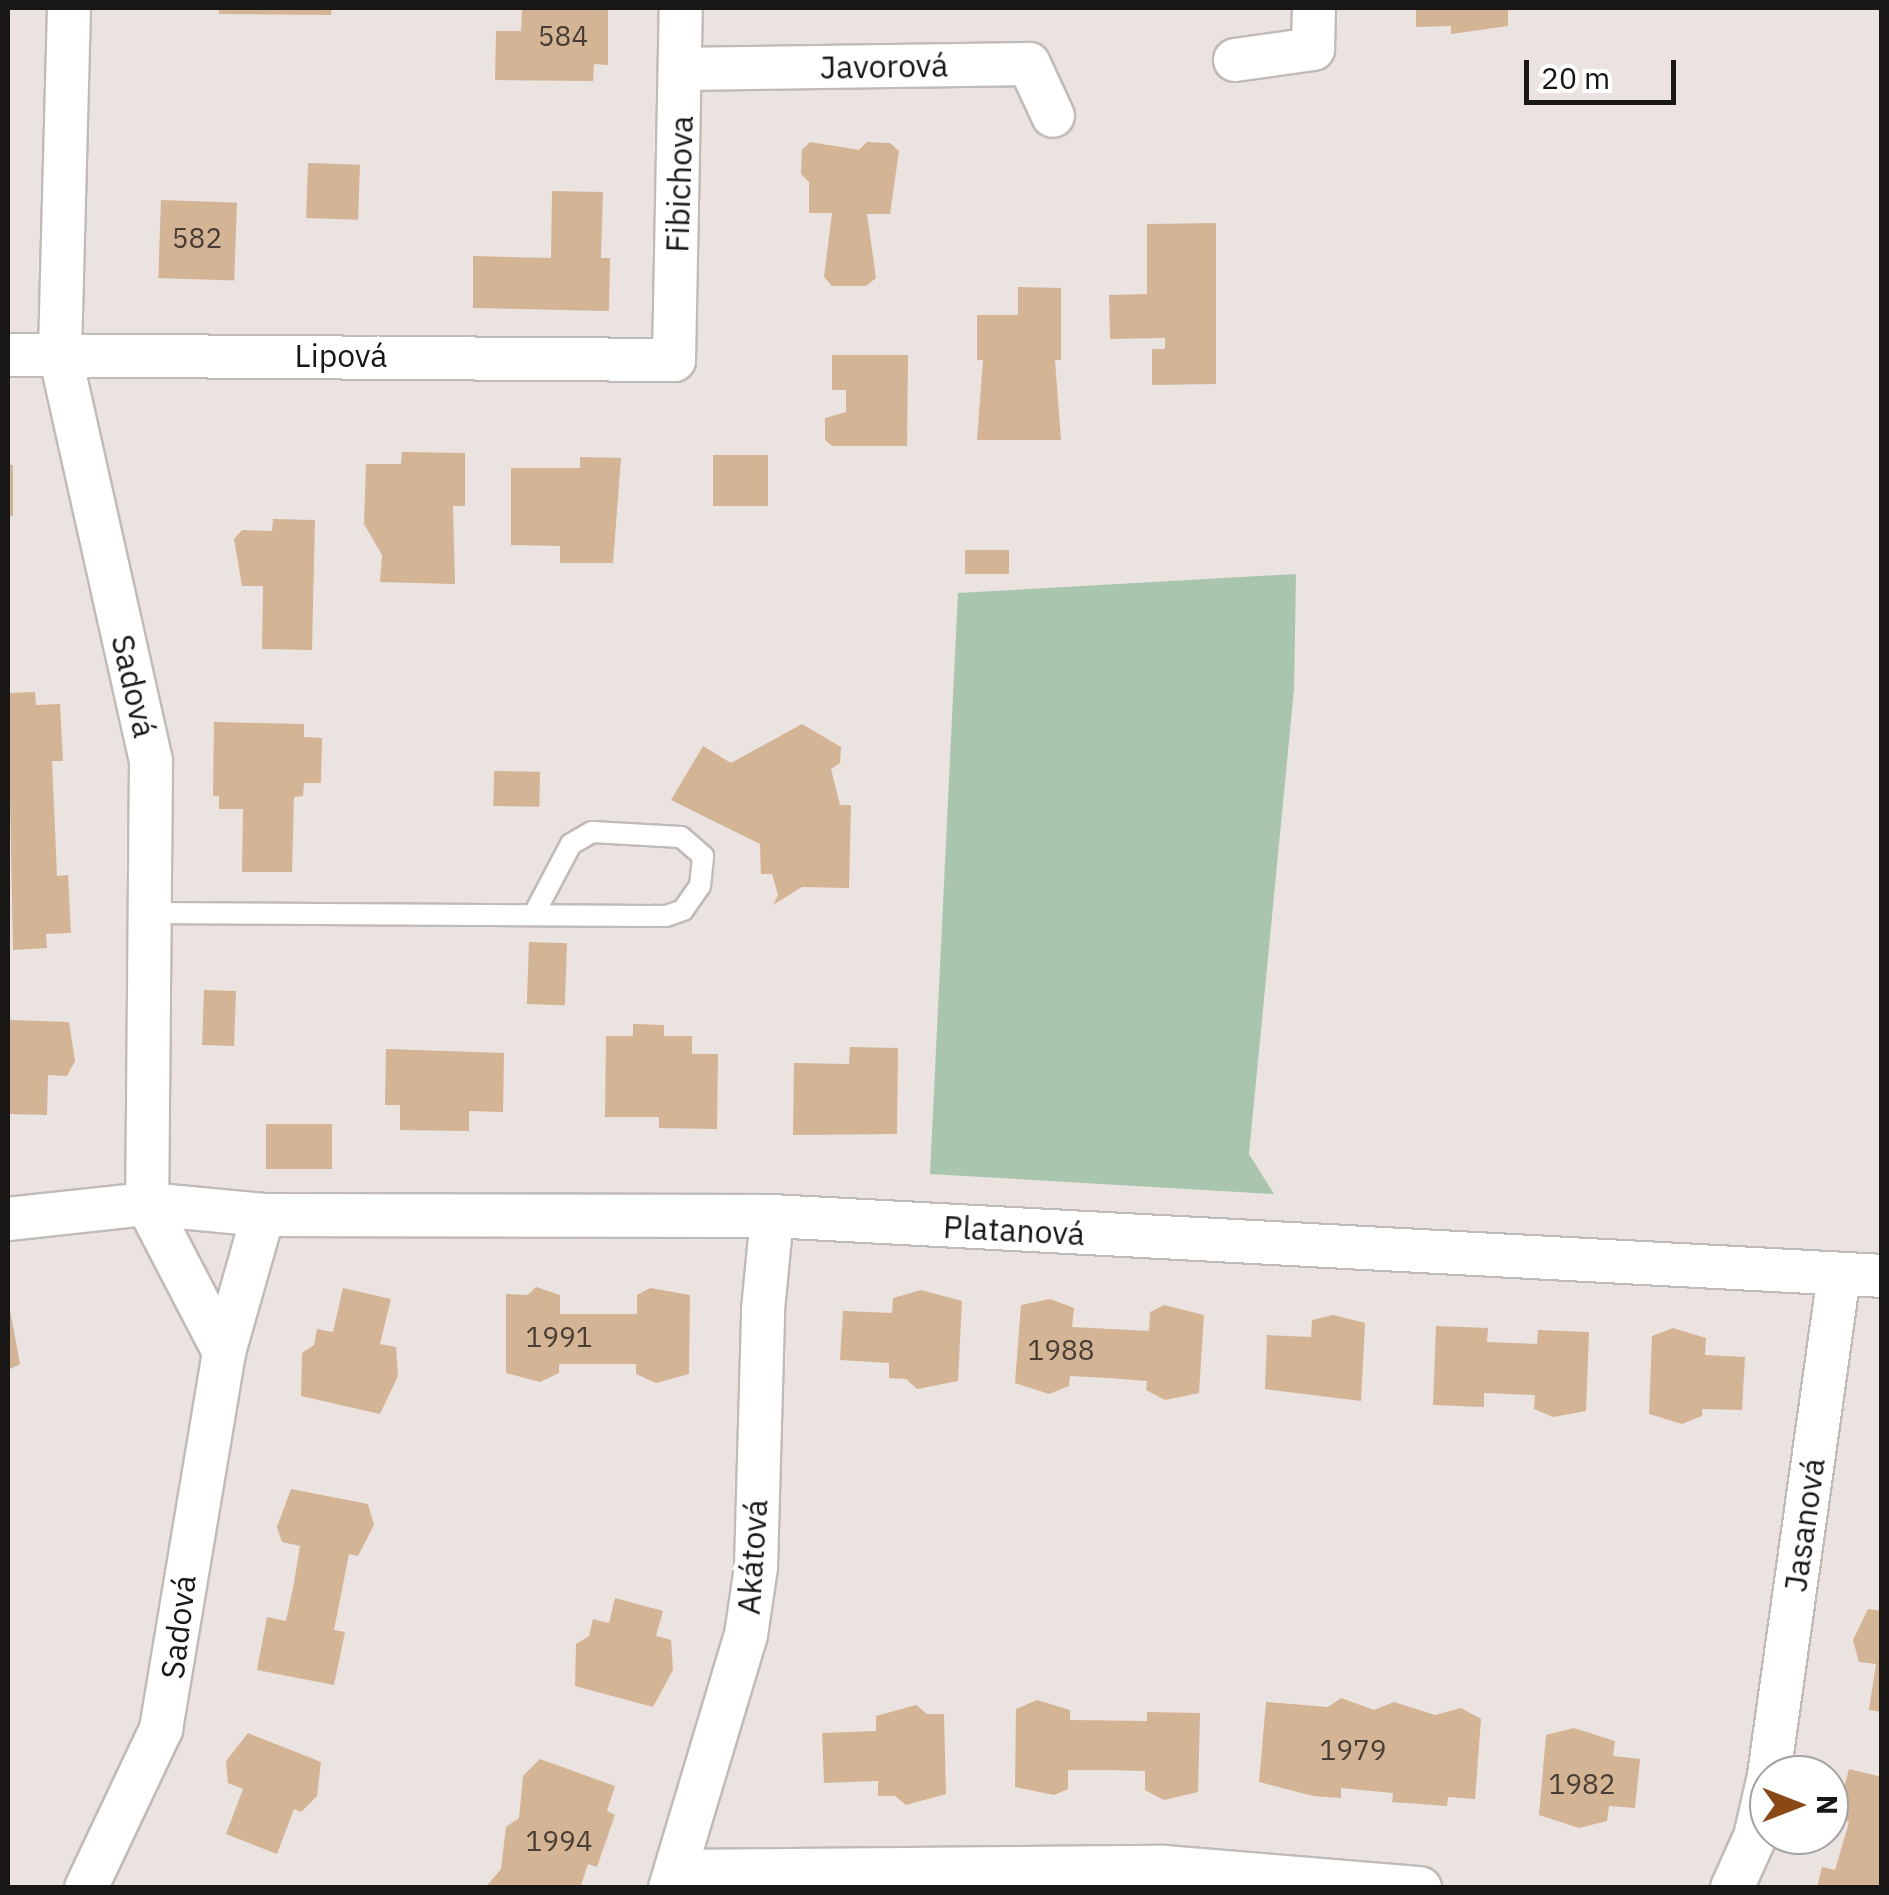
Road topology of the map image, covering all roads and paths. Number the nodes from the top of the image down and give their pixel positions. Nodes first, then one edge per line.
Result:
1 (70, 8) edge
2 (681, 8) edge
3 (1314, 8) edge
4 (1235, 60) dead end
5 (682, 69) junction
6 (1053, 116) dead end
7 (8, 354) edge
8 (60, 354) junction
9 (674, 360) joint
10 (152, 913) junction
11 (534, 914) junction
12 (147, 1204) junction
13 (263, 1215) junction
14 (772, 1216) junction
15 (8, 1220) edge
16 (1840, 1275) junction
17 (1882, 1276) edge
18 (224, 1352) junction
19 (1772, 1755) edge
20 (1749, 1850) edge
21 (673, 1879) edge
22 (86, 1888) edge
23 (1420, 1888) edge
24 (1732, 1888) edge

1 - 8 street, Sadová
2 - 5 street, Fibichova
3 - 4 street
5 - 6 street, Javorová
5 - 9 street, Fibichova
7 - 8 street, Lipová
8 - 9 street, Lipová
8 - 10 street, Sadová
10 - 11 lane
10 - 12 street, Sadová
11 - 11 lane
12 - 13 street, Platanová
12 - 15 street, Platanová
12 - 18 street, Sadová
13 - 14 street, Platanová
13 - 18 street, Sadová
14 - 16 street, Platanová
14 - 21 street, Akátová
16 - 17 street, Platanová
16 - 19 street, Jasanová
18 - 22 street, Sadová
20 - 24 street, Jasanová
21 - 23 street

